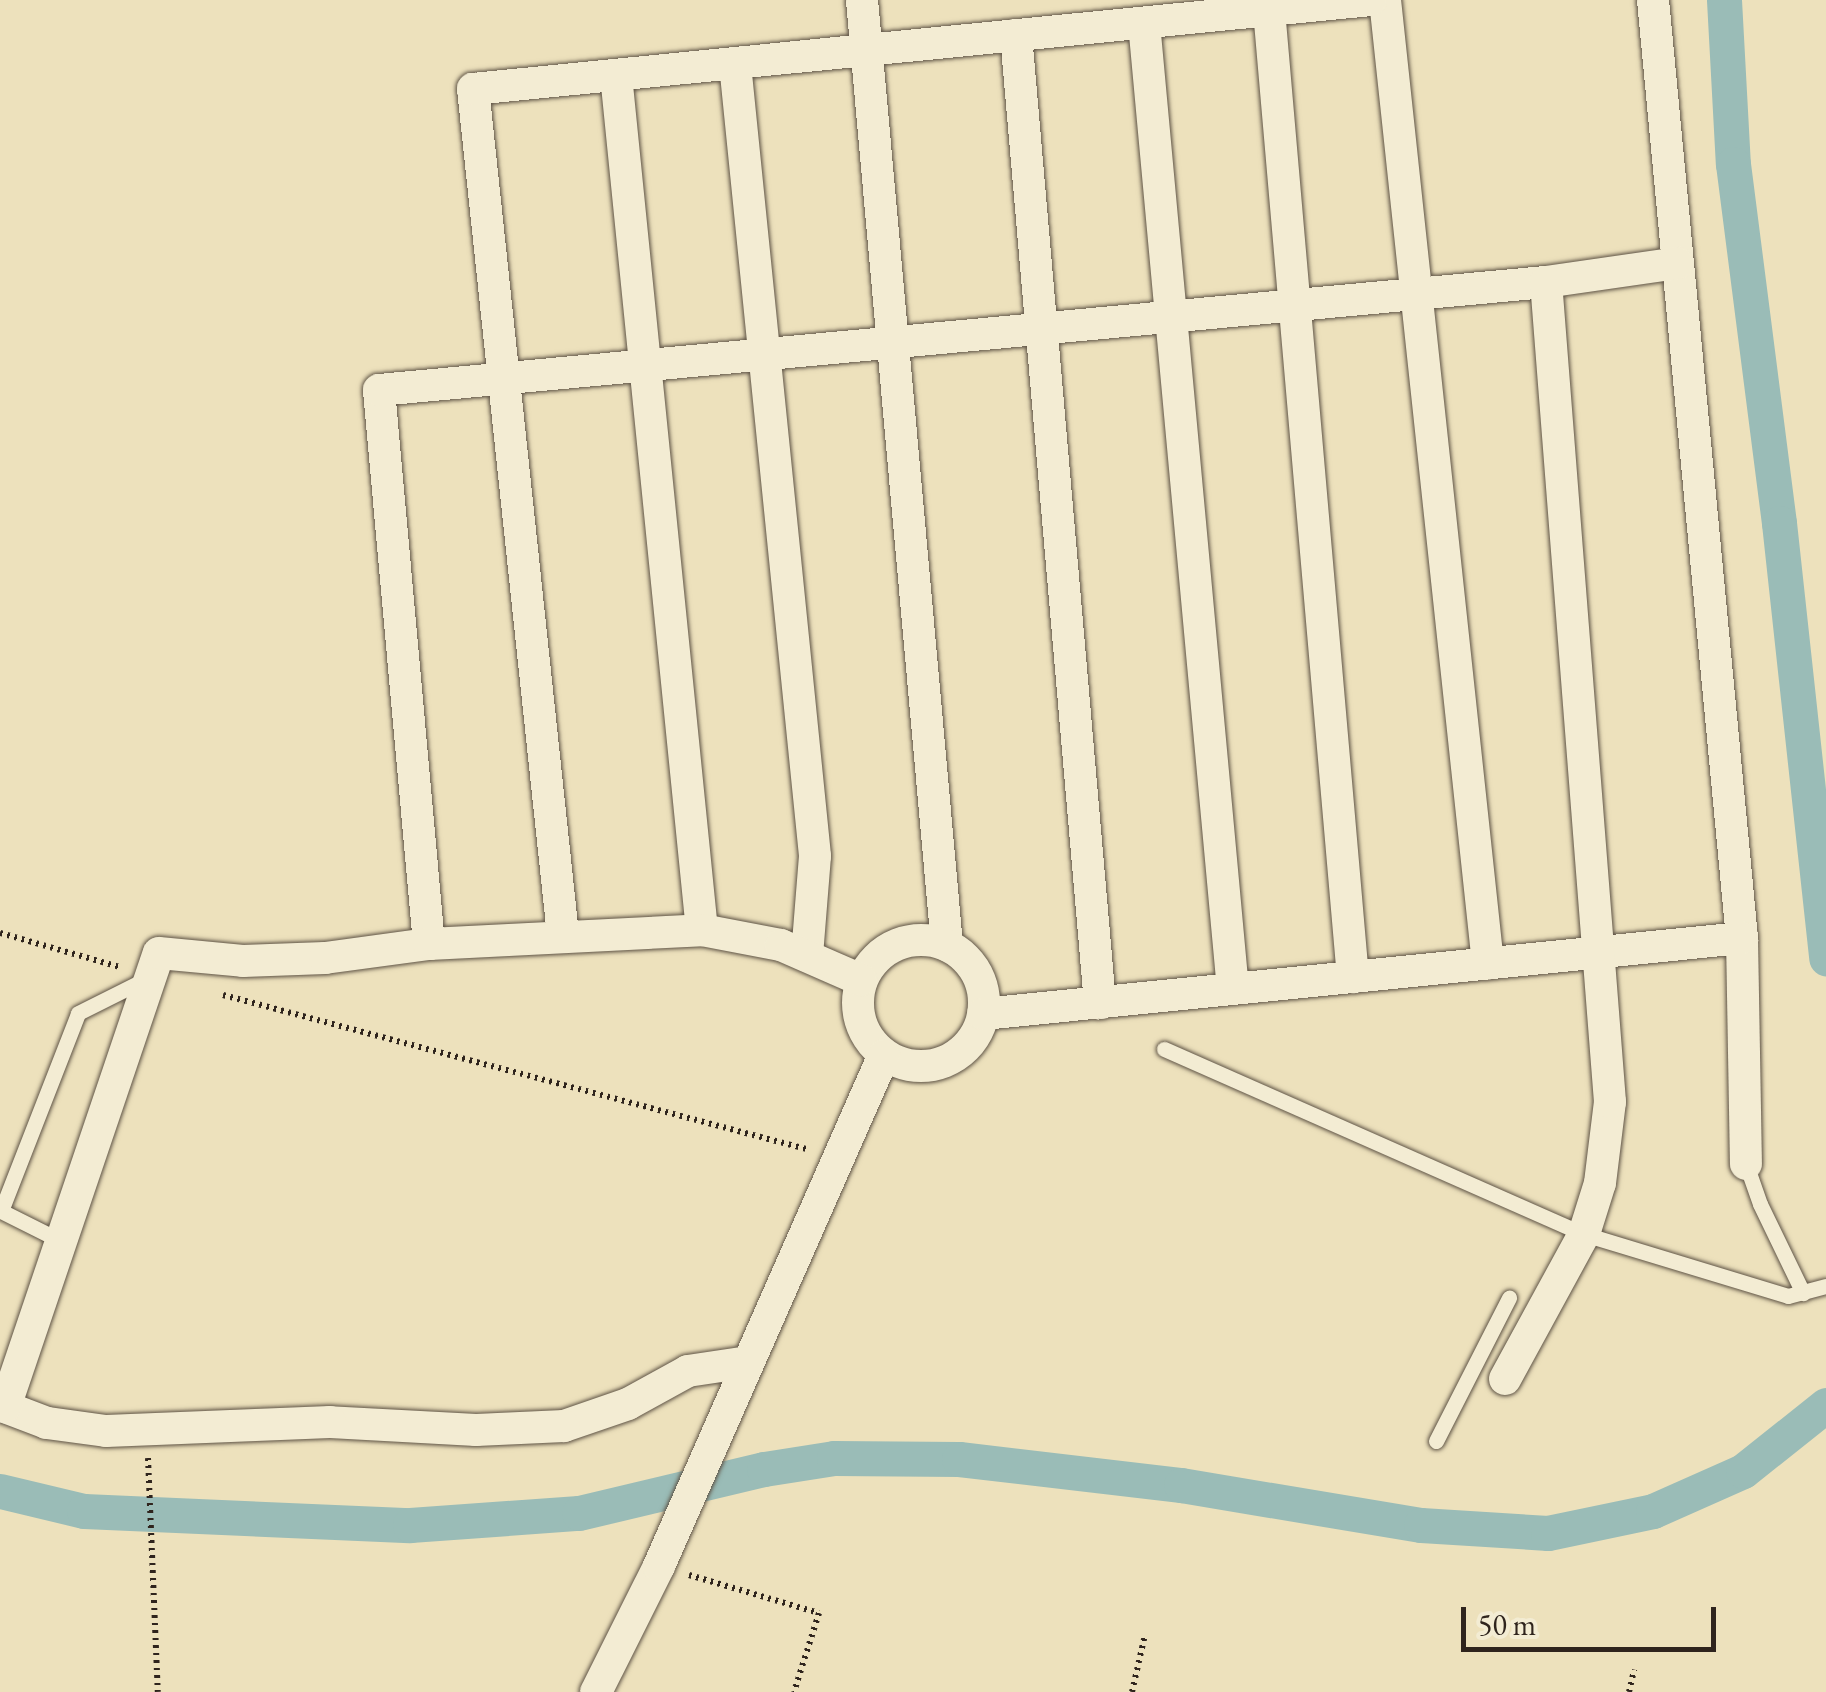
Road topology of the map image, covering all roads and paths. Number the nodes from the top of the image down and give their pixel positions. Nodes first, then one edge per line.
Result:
1 (862, 0) edge
2 (1371, 0) edge
3 (1385, 0) edge
4 (1653, 0) edge
5 (1269, 10) junction
6 (1144, 22) junction
7 (1016, 36) junction
8 (866, 50) junction
9 (734, 64) junction
10 (616, 75) junction
11 (1678, 262) junction
12 (1546, 282) junction
13 (1416, 294) junction
14 (1294, 305) junction
15 (1171, 317) junction
16 (1041, 328) junction
17 (893, 342) junction
18 (764, 354) junction
19 (645, 366) junction
20 (504, 378) junction
21 (702, 930) junction
22 (0, 933) edge
23 (563, 935) junction
24 (1742, 938) junction
25 (429, 944) junction
26 (947, 945) junction
27 (1600, 952) junction
28 (807, 956) junction
29 (1488, 964) junction
30 (151, 976) junction
31 (1353, 977) junction
32 (862, 980) junction
33 (1233, 989) junction
34 (207, 991) dead end
35 (1100, 1003) junction
36 (983, 1014) junction
37 (1164, 1049) dead end
38 (884, 1054) junction
39 (838, 1158) junction
40 (1746, 1164) joint
41 (1584, 1234) junction
42 (62, 1241) junction
43 (1826, 1286) edge
44 (1803, 1293) junction
45 (1509, 1298) dead end
46 (1486, 1344) junction
47 (748, 1362) junction
48 (1511, 1369) joint
49 (3, 1406) edge
50 (1436, 1441) dead end
51 (149, 1477) dead end
52 (662, 1558) junction
53 (1145, 1635) dead end
54 (1634, 1670) dead end
55 (158, 1692) edge
56 (596, 1692) edge
57 (794, 1692) edge
58 (1132, 1692) edge
59 (1629, 1692) edge

1 - 8 street
2 - 5 street
3 - 13 street
4 - 11 street
5 - 6 street
5 - 14 street
6 - 7 street
6 - 15 street
7 - 8 street
7 - 16 street
8 - 9 street
8 - 17 street
9 - 10 street
9 - 18 street
10 - 19 street
10 - 20 street
11 - 12 street
11 - 24 street
12 - 13 street
12 - 27 street
13 - 14 street
13 - 29 street
14 - 15 street
14 - 31 street
15 - 16 street
15 - 33 street
16 - 17 street
16 - 35 street
17 - 18 street
17 - 26 street
18 - 19 street
18 - 28 street
19 - 20 street
19 - 21 street
20 - 23 street
20 - 25 street
21 - 23 street
21 - 28 street
22 - 30 path
23 - 25 street
24 - 27 street
24 - 40 street
25 - 30 street
26 - 32 street
26 - 36 street
27 - 29 street
27 - 41 street
28 - 32 street
29 - 31 street
30 - 42 street
30 - 42 lane
31 - 33 street
32 - 38 street
33 - 35 street
34 - 39 path
35 - 36 street
36 - 38 street
37 - 41 lane
38 - 39 street
39 - 47 street
40 - 44 lane
41 - 44 lane
41 - 48 street
42 - 49 street
43 - 44 lane
45 - 46 lane
46 - 48 lane
46 - 50 lane
47 - 49 street
47 - 52 street
51 - 55 path
52 - 56 street
52 - 57 path
53 - 58 path
54 - 59 path

